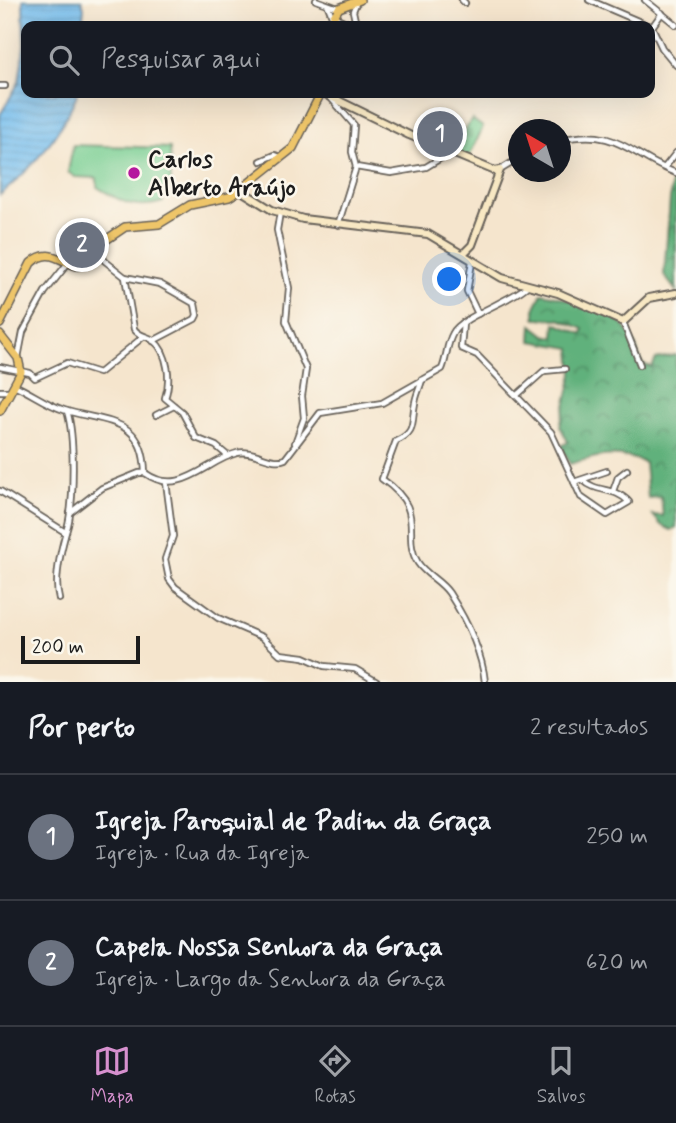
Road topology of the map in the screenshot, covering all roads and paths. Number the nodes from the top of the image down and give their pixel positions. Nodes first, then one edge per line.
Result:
1 (316, 0) edge
2 (589, 0) edge
3 (645, 0) edge
4 (358, 1) edge
5 (330, 4) edge
6 (339, 8) junction
7 (353, 11) junction
8 (662, 13) junction
9 (332, 16) junction
10 (341, 18) junction
11 (330, 21) edge
12 (347, 21) edge
13 (355, 21) edge
14 (638, 21) edge
15 (655, 23) edge
16 (676, 25) edge
17 (655, 33) edge
18 (676, 65) edge
19 (323, 98) edge
20 (329, 98) edge
21 (333, 98) edge
22 (571, 139) edge
23 (449, 153) junction
24 (676, 153) edge
25 (281, 158) junction
26 (261, 160) dead end
27 (508, 165) edge
28 (356, 167) junction
29 (665, 167) junction
30 (500, 170) junction
31 (676, 173) edge
32 (240, 190) junction
33 (280, 212) junction
34 (338, 225) junction
35 (96, 248) junction
36 (464, 253) junction
37 (472, 262) junction
38 (68, 263) junction
39 (125, 277) junction
40 (526, 288) junction
41 (676, 293) edge
42 (478, 314) junction
43 (623, 322) junction
44 (463, 323) junction
45 (0, 324) edge
46 (0, 335) edge
47 (143, 337) junction
48 (153, 341) junction
49 (18, 358) junction
50 (640, 365) dead end
51 (0, 367) edge
52 (565, 369) dead end
53 (21, 372) junction
54 (422, 380) junction
55 (12, 388) junction
56 (0, 391) edge
57 (517, 395) junction
58 (174, 406) junction
59 (0, 411) edge
60 (67, 411) junction
61 (156, 415) dead end
62 (292, 450) junction
63 (228, 456) junction
64 (627, 470) dead end
65 (607, 471) dead end
66 (145, 473) junction
67 (583, 480) junction
68 (166, 482) junction
69 (574, 482) junction
70 (0, 491) edge
71 (613, 491) junction
72 (69, 514) junction
73 (65, 532) junction
74 (59, 599) dead end
75 (377, 682) edge
76 (485, 682) edge

1 - 5 street
2 - 14 street
3 - 8 street
4 - 6 main road
4 - 7 street
5 - 6 street
5 - 9 street
6 - 9 main road
7 - 10 street
7 - 13 street
8 - 15 street
8 - 16 street
9 - 10 street
9 - 11 main road
10 - 12 street
17 - 18 street
19 - 25 main road
20 - 28 street
21 - 23 street
22 - 29 street
23 - 28 street
23 - 30 street
24 - 29 street
25 - 26 street
25 - 32 main road
27 - 30 street
28 - 34 street
29 - 31 street
30 - 36 street
32 - 33 street
32 - 35 main road
33 - 34 street
33 - 62 street
34 - 36 street
35 - 38 main road
35 - 39 street
36 - 37 street
37 - 40 street
37 - 42 street
38 - 45 main road
38 - 49 street
39 - 47 street
39 - 48 street
40 - 42 street
40 - 43 street
41 - 43 street
42 - 44 street
43 - 50 street
44 - 54 street
44 - 57 street
46 - 49 main road
47 - 48 street
47 - 53 street
48 - 58 street
49 - 53 main road
51 - 53 street
52 - 57 street
53 - 55 main road
54 - 62 street
54 - 76 street
55 - 56 street
55 - 59 main road
55 - 60 street
57 - 69 street
58 - 61 street
58 - 63 street
60 - 66 street
60 - 72 street
62 - 63 street
63 - 68 street
64 - 71 street
65 - 67 street
66 - 68 street
66 - 72 street
67 - 69 street
67 - 71 street
68 - 75 street
69 - 71 street
70 - 73 street
72 - 73 street
73 - 74 street

